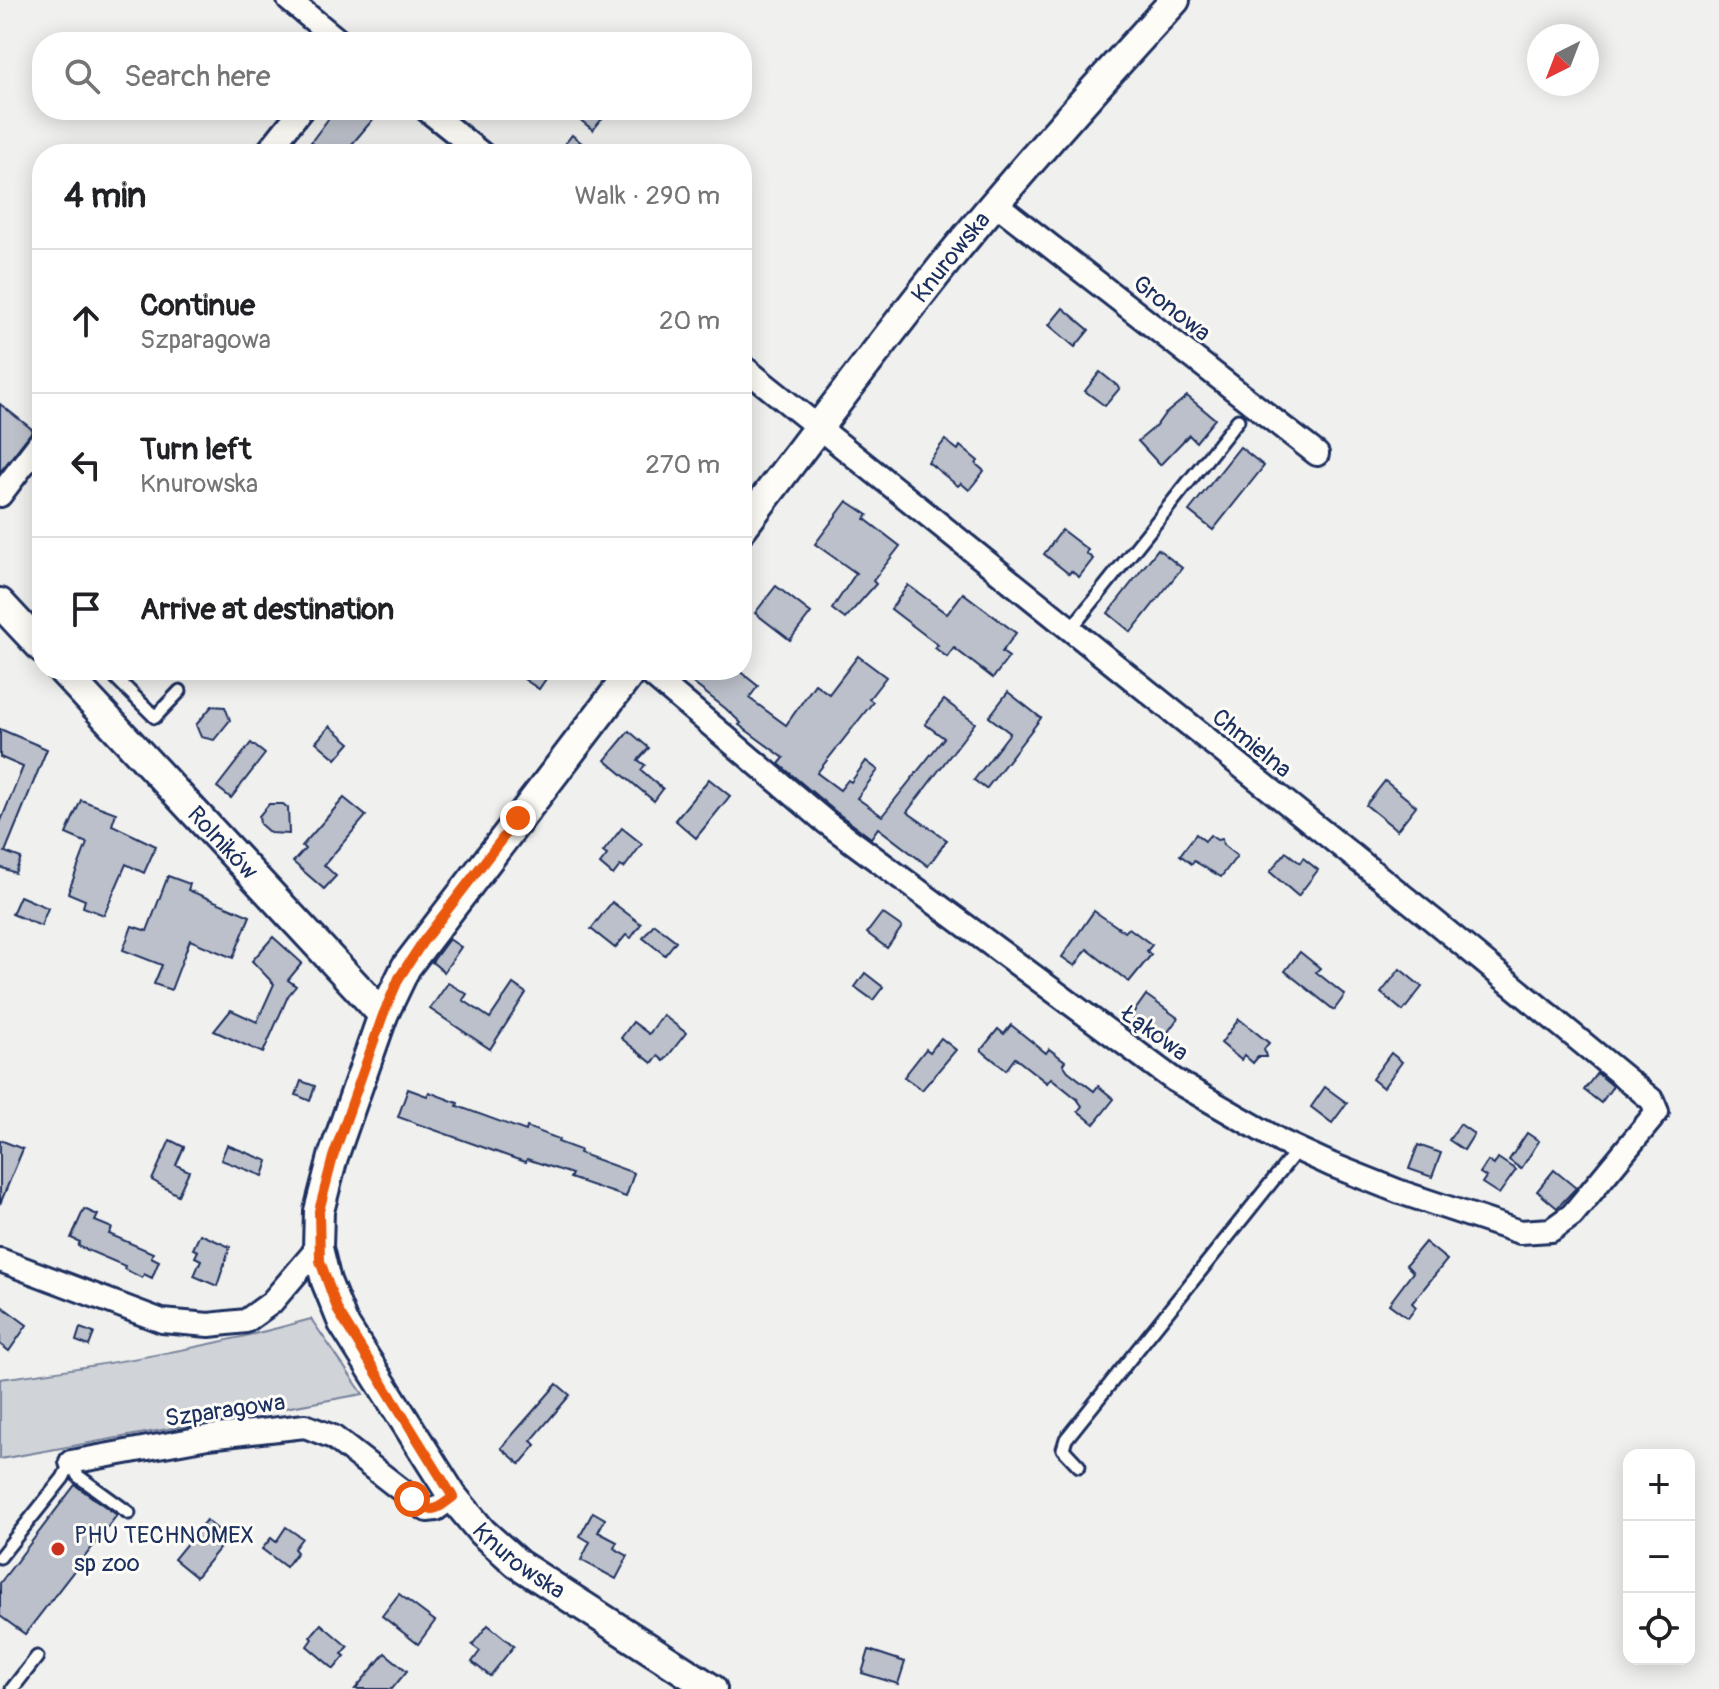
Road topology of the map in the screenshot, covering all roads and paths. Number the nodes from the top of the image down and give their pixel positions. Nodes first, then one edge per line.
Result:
1 (289, 0) edge
2 (1175, 0) edge
3 (328, 32) edge
4 (293, 120) edge
5 (440, 120) edge
6 (274, 144) edge
7 (470, 144) edge
8 (995, 203) junction
9 (752, 374) edge
10 (1238, 420) dead end
11 (817, 429) junction
12 (32, 453) edge
13 (1317, 454) dead end
14 (0, 495) edge
15 (752, 515) edge
16 (0, 603) edge
17 (1070, 630) junction
18 (32, 637) edge
19 (82, 680) edge
20 (118, 680) edge
21 (625, 680) edge
22 (658, 680) edge
23 (180, 691) dead end
24 (383, 1015) junction
25 (1652, 1100) joint
26 (1298, 1149) junction
27 (318, 1248) junction
28 (0, 1260) edge
29 (71, 1462) junction
30 (1079, 1466) dead end
31 (453, 1497) junction
32 (129, 1513) dead end
33 (0, 1557) edge
34 (37, 1657) dead end
35 (12, 1689) edge
36 (712, 1689) edge

1 - 3 street
2 - 8 street, Knurowska
4 - 6 street
5 - 7 street
8 - 11 street, Knurowska
8 - 13 street, Gronowa
9 - 11 street, Chmielna
10 - 17 lane
11 - 15 street, Knurowska
11 - 17 street, Chmielna
12 - 14 street
16 - 18 street
17 - 25 street, Chmielna
19 - 24 street, Rolników
20 - 23 lane
21 - 24 street, Knurowska
22 - 26 street, Łąkowa
24 - 27 street, Knurowska
25 - 26 street, Łąkowa
26 - 30 lane
27 - 28 street
27 - 31 street, Knurowska
29 - 31 street, Szparagowa
29 - 32 lane
29 - 33 lane
31 - 36 street, Knurowska
34 - 35 lane

